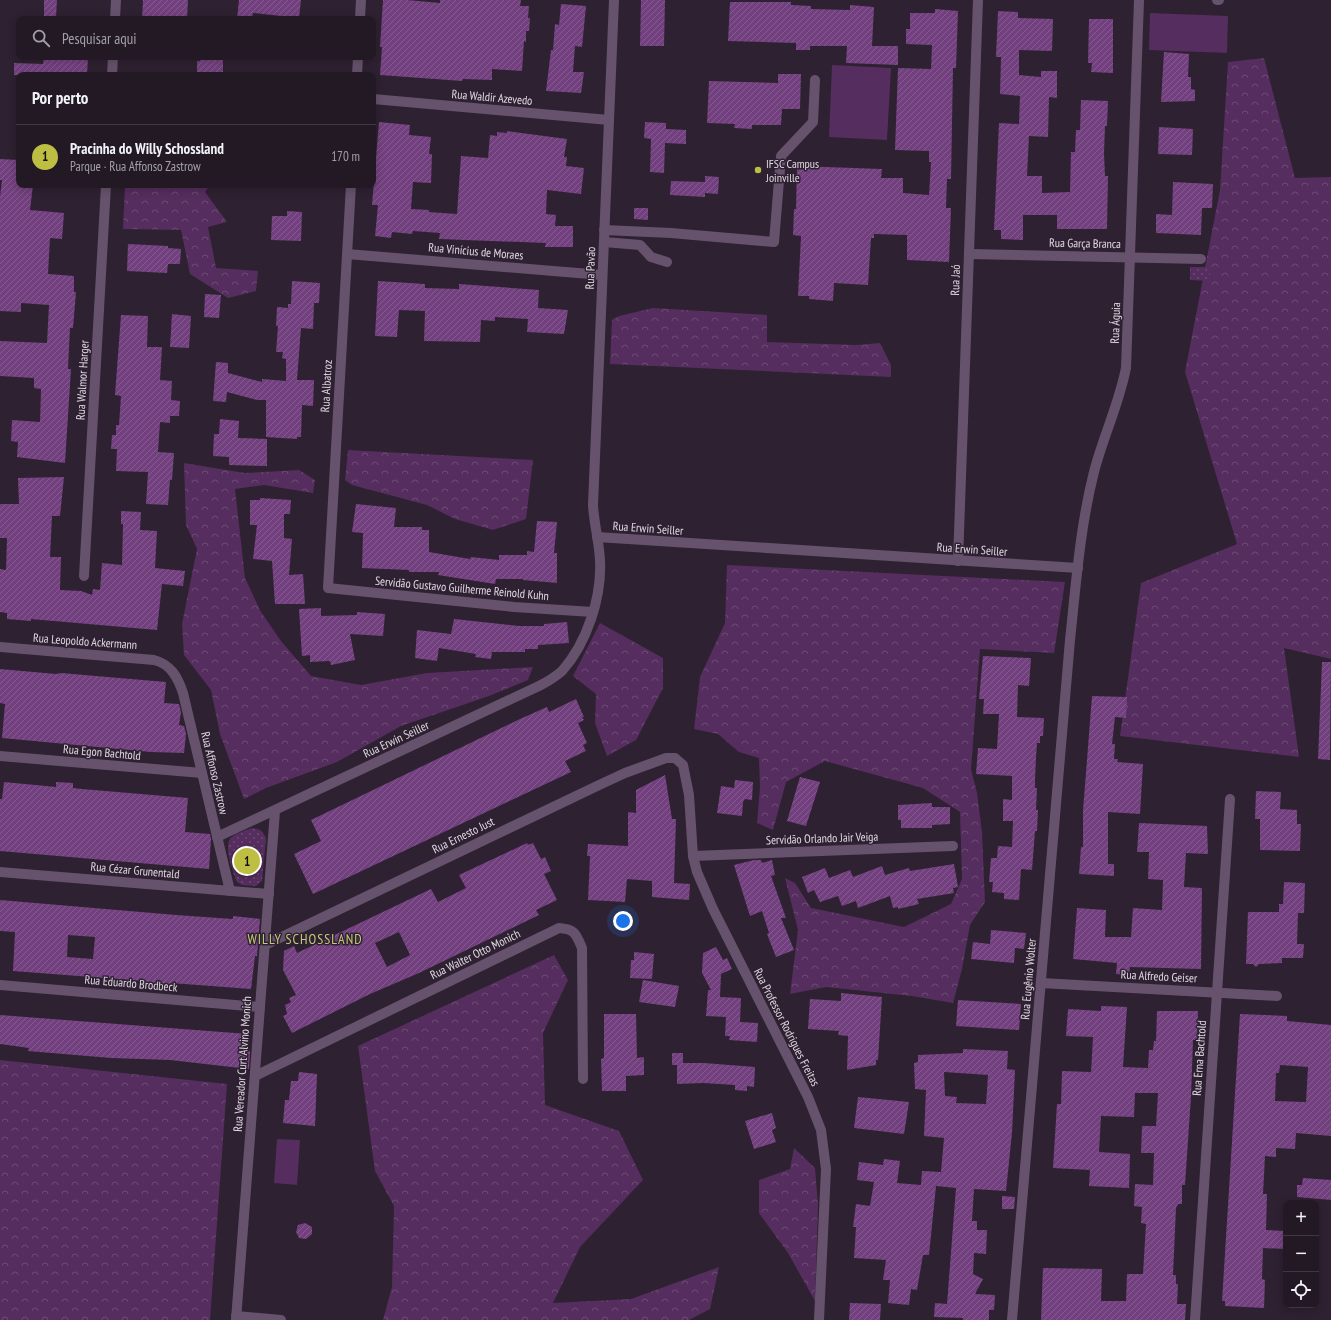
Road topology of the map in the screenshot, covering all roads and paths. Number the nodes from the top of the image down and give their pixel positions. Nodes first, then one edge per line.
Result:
1 (116, 0) edge
2 (361, 0) edge
3 (614, 0) edge
4 (978, 0) edge
5 (1139, 0) edge
6 (115, 16) edge
7 (360, 16) edge
8 (113, 60) edge
9 (358, 60) edge
10 (112, 72) edge
11 (357, 72) edge
12 (815, 80) dead end
13 (376, 100) edge
14 (609, 120) junction
15 (106, 188) edge
16 (350, 188) edge
17 (604, 230) junction
18 (604, 242) junction
19 (347, 254) junction
20 (969, 254) junction
21 (1131, 257) junction
22 (1201, 259) dead end
23 (667, 262) dead end
24 (602, 275) junction
25 (597, 538) junction
26 (958, 561) junction
27 (1078, 568) junction
28 (84, 576) dead end
29 (328, 588) joint
30 (593, 612) junction
31 (1070, 640) joint
32 (0, 648) edge
33 (166, 665) joint
34 (0, 756) edge
35 (675, 758) joint
36 (202, 773) junction
37 (1230, 799) dead end
38 (275, 811) junction
39 (217, 837) junction
40 (953, 846) dead end
41 (693, 856) junction
42 (0, 872) edge
43 (230, 891) junction
44 (269, 894) junction
45 (265, 945) junction
46 (1041, 983) junction
47 (0, 985) edge
48 (1217, 992) junction
49 (1276, 996) dead end
50 (260, 1007) junction
51 (255, 1076) junction
52 (583, 1079) dead end
53 (236, 1318) edge
54 (281, 1320) edge
55 (819, 1320) edge
56 (1012, 1320) edge
57 (1195, 1320) edge

1 - 6 street
2 - 7 street
3 - 14 street, Rua Pavão
4 - 20 street, Rua Jaó
5 - 21 street, Rua Águia
8 - 10 street
9 - 11 street
12 - 17 street
13 - 14 street, Rua Waldir Azevedo
14 - 17 street, Rua Pavão
15 - 28 street, Rua Walmor Harger
16 - 19 street, Rua Albatroz
17 - 18 street, Rua Pavão
18 - 23 street
18 - 24 street, Rua Pavão
19 - 24 street, Rua Vinícius de Moraes
19 - 29 street, Rua Albatroz
20 - 21 street, Rua Garça Branca
20 - 26 street, Rua Jaó
21 - 22 street, Rua Garça Branca
21 - 27 street, Rua Águia
24 - 25 street, Rua Pavão
25 - 26 street, Rua Erwin Seiller
25 - 30 street, Rua Erwin Seiller
26 - 27 street, Rua Erwin Seiller
27 - 31 street, Rua Águia
29 - 30 street, Servidão Gustavo Guilherme Reinold Kuhn
30 - 38 street, Rua Erwin Seiller
31 - 46 street, Rua Eugênio Wolter
32 - 33 street, Rua Leopoldo Ackermann
33 - 36 street, Rua Affonso Zastrow
34 - 36 street, Rua Egon Bachtold
35 - 41 street, Rua Professor Rodrigues Freitas
35 - 45 street, Rua Ernesto Just
36 - 39 street, Rua Affonso Zastrow
37 - 48 street, Rua Erna Bachtold
38 - 39 street, Rua Erwin Seiller
38 - 44 street, Rua Vereador Curt Alvino Monich
39 - 43 street, Rua Affonso Zastrow
40 - 41 street, Servidão Orlando Jair Veiga
41 - 55 street, Rua Professor Rodrigues Freitas
42 - 43 street, Rua Cézar Grunentald
43 - 44 street, Rua Cézar Grunentald
44 - 45 street, Rua Vereador Curt Alvino Monich
45 - 50 street, Rua Vereador Curt Alvino Monich
46 - 48 street, Rua Alfredo Geiser
46 - 56 street, Rua Eugênio Wolter
47 - 50 street, Rua Eduardo Brodbeck
48 - 49 street, Rua Alfredo Geiser
48 - 57 street, Rua Erna Bachtold
50 - 51 street, Rua Vereador Curt Alvino Monich
51 - 52 street, Rua Walter Otto Monich
51 - 53 street, Rua Vereador Curt Alvino Monich
53 - 54 street

